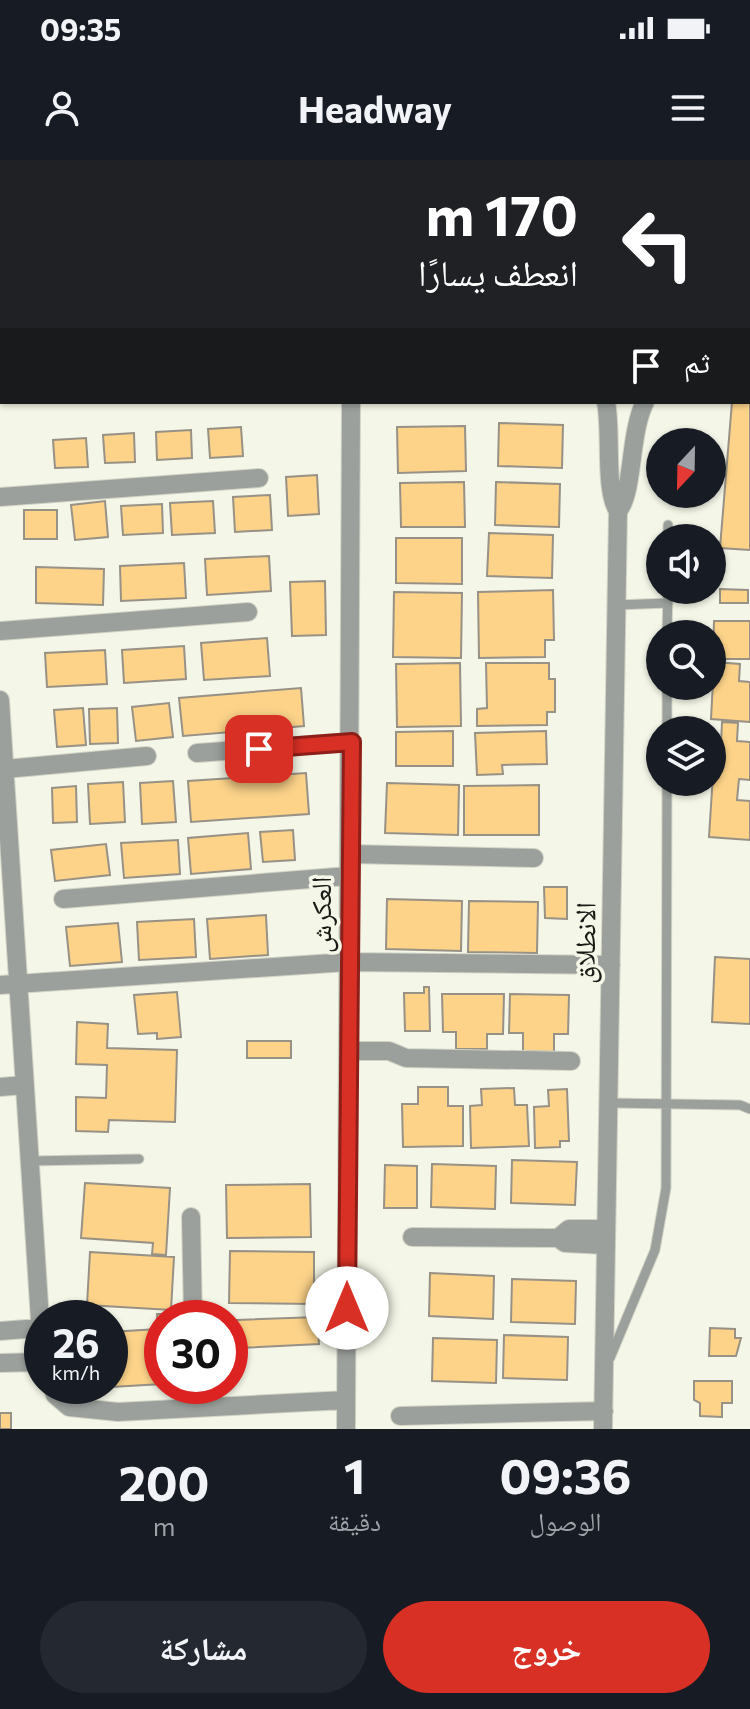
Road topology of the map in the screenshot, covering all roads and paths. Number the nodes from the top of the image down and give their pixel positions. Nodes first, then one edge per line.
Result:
1 (351, 404) edge
2 (606, 404) edge
3 (644, 404) edge
4 (259, 478) dead end
5 (0, 497) edge
6 (618, 511) junction
7 (646, 604) edge
8 (617, 605) junction
9 (248, 612) dead end
10 (0, 631) edge
11 (0, 700) edge
12 (352, 742) junction
13 (197, 753) dead end
14 (147, 756) dead end
15 (5, 769) junction
16 (667, 796) edge
17 (349, 854) junction
18 (534, 858) dead end
19 (348, 876) junction
20 (63, 899) dead end
21 (7, 903) edge
22 (348, 962) junction
23 (611, 965) junction
24 (9, 984) edge
25 (348, 1057) junction
26 (571, 1061) dead end
27 (24, 1085) junction
28 (0, 1087) edge
29 (665, 1102) junction
30 (609, 1103) junction
31 (750, 1109) edge
32 (139, 1159) dead end
33 (29, 1161) junction
34 (191, 1217) dead end
35 (412, 1237) dead end
36 (604, 1237) junction
37 (37, 1300) edge
38 (193, 1300) edge
39 (24, 1329) edge
40 (0, 1331) edge
41 (24, 1362) edge
42 (0, 1363) edge
43 (604, 1376) junction
44 (346, 1400) junction
45 (66, 1404) edge
46 (195, 1404) edge
47 (195, 1408) junction
48 (400, 1416) dead end
49 (604, 1420) edge
50 (346, 1429) edge

1 - 12 street, العكرش
2 - 6 street, الانطلاق
3 - 6 street, الانطلاق
4 - 5 street
6 - 8 street, الانطلاق
7 - 8 lane
8 - 23 street, الانطلاق
9 - 10 street
11 - 15 street
12 - 13 street
12 - 17 street, العكرش
14 - 15 street
15 - 21 street
16 - 29 lane, الانطلاق
17 - 18 street
17 - 19 street, العكرش
19 - 20 street
19 - 22 street, العكرش
21 - 24 street
22 - 23 street
22 - 24 street
22 - 25 street, العكرش
23 - 30 street, الانطلاق
24 - 27 street
25 - 26 street
25 - 44 street, العكرش
27 - 28 street
27 - 33 street
29 - 30 lane
29 - 31 lane
29 - 43 lane, الانطلاق
30 - 36 street, الانطلاق
32 - 33 lane
33 - 37 street
34 - 38 street
35 - 36 street
36 - 43 street, الانطلاق
39 - 40 street
41 - 42 street
43 - 49 street, الانطلاق
44 - 47 street
44 - 50 street, العكرش
45 - 47 street
46 - 47 street
48 - 49 street

